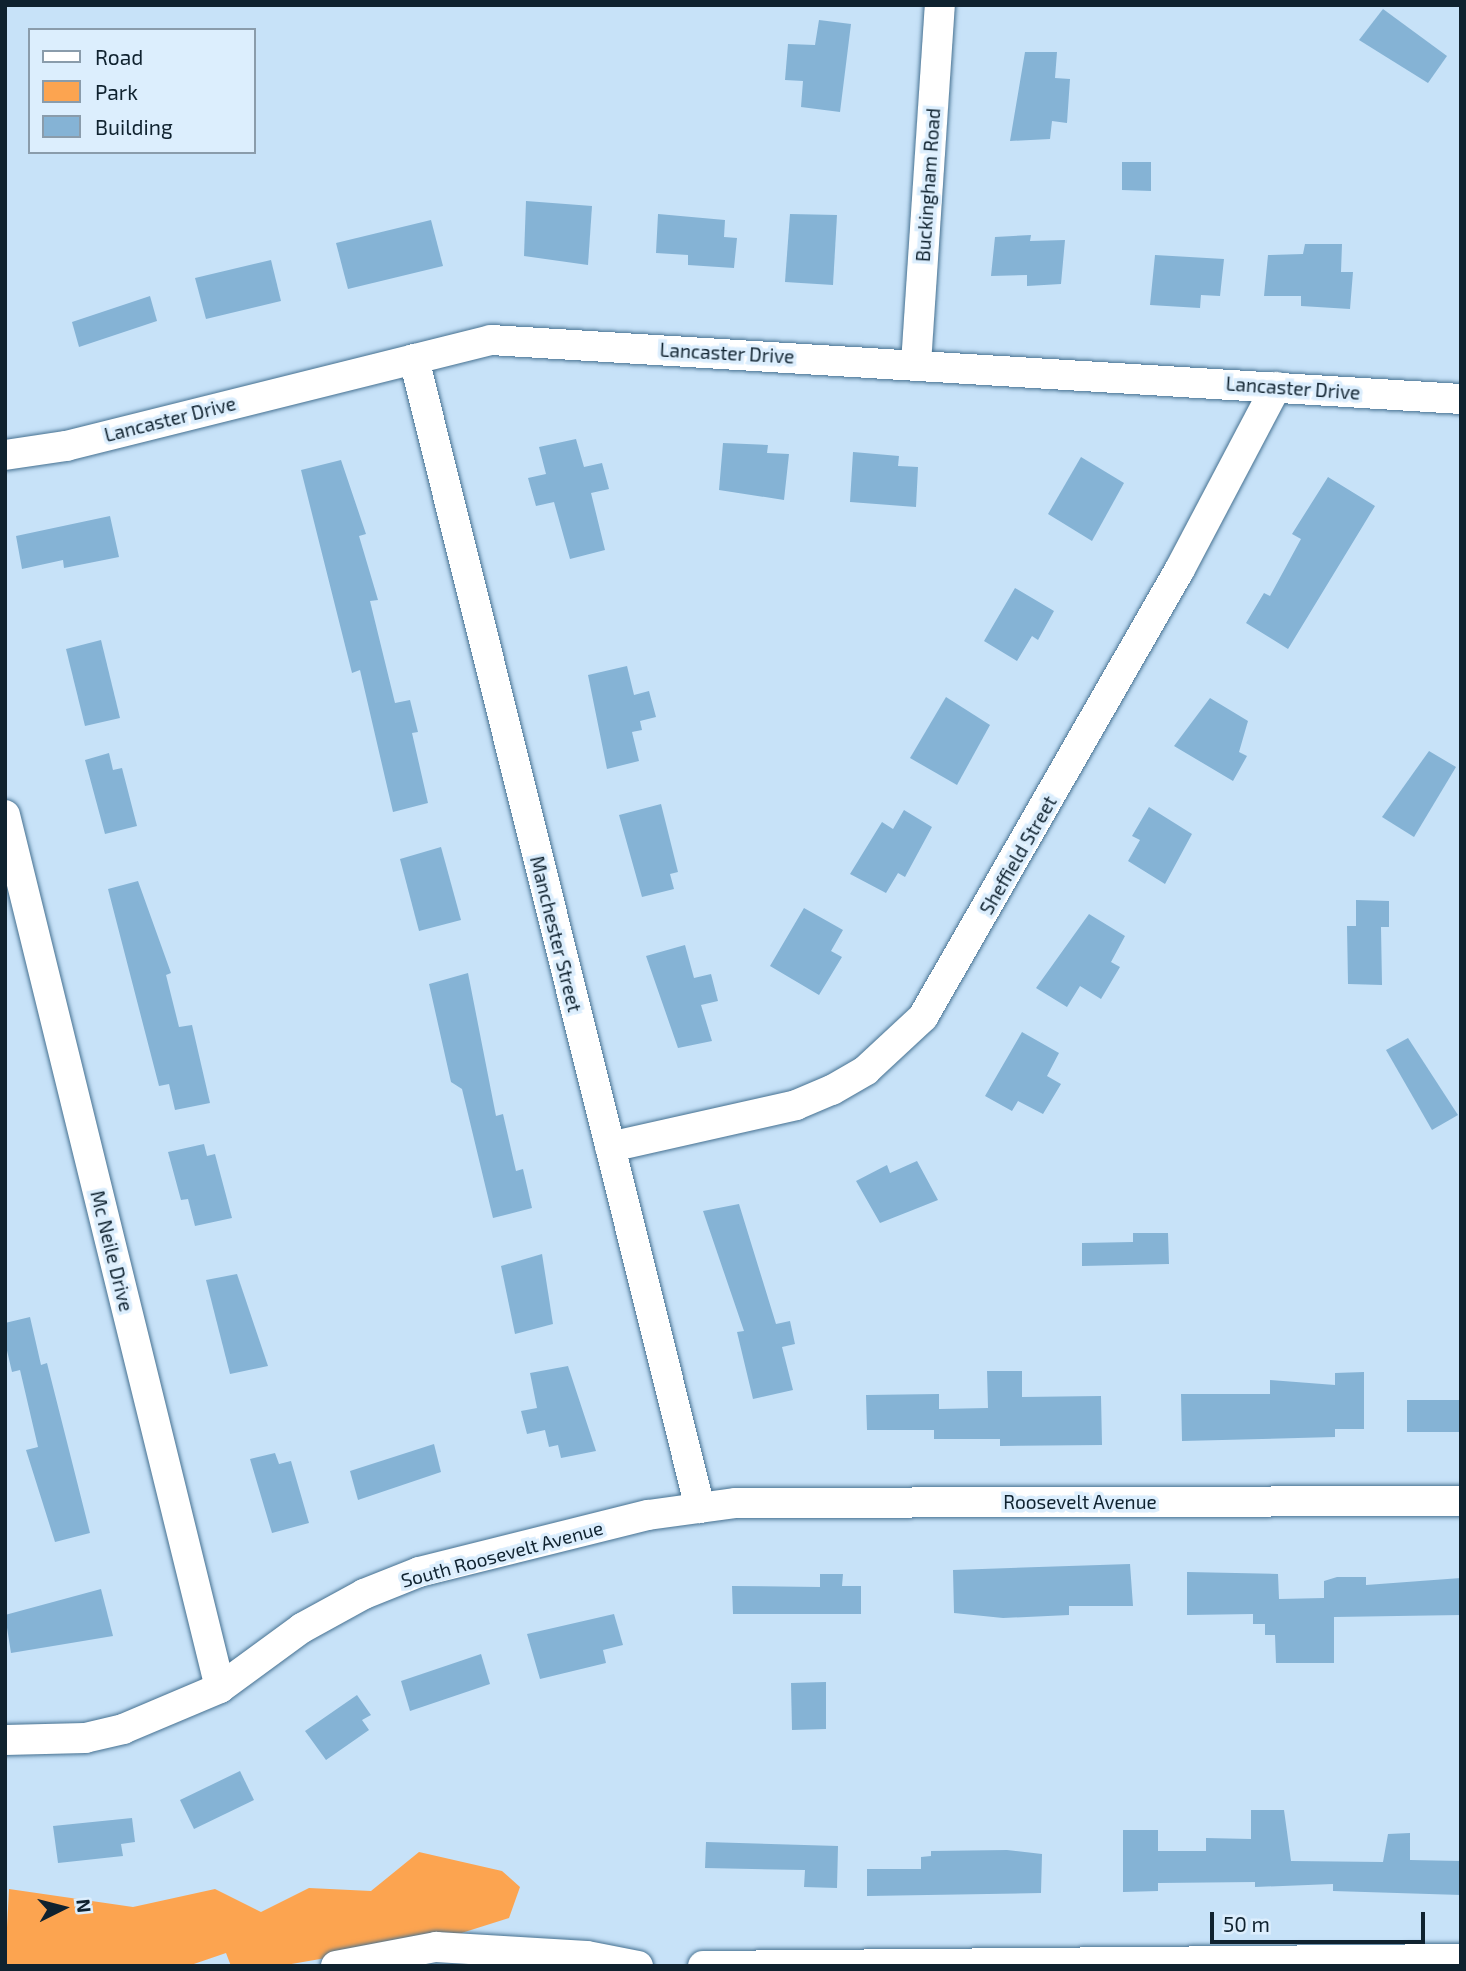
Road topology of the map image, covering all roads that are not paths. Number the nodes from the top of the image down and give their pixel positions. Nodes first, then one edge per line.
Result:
1 (940, 5) edge
2 (414, 359) junction
3 (916, 364) junction
4 (1276, 387) junction
5 (1461, 399) edge
6 (5, 455) edge
7 (5, 815) edge
8 (610, 1147) junction
9 (1461, 1501) edge
10 (700, 1508) junction
11 (219, 1688) junction
12 (5, 1740) edge
13 (411, 1952) junction
14 (1461, 1959) edge
15 (375, 1962) edge
16 (1026, 1963) edge
17 (787, 1965) edge
18 (336, 1966) edge
19 (477, 1966) edge
20 (638, 1966) edge
21 (703, 1966) edge

1 - 3 street, Buckingham Road
2 - 3 street, Lancaster Drive
2 - 6 street, Lancaster Drive
2 - 8 street, Manchester Street
3 - 4 street, Lancaster Drive
4 - 5 street, Lancaster Drive
4 - 8 street, Sheffield Street
7 - 11 street, Mc Neile Drive
8 - 10 street, Manchester Street
9 - 10 street, Roosevelt Avenue
10 - 11 street, South Roosevelt Avenue
11 - 12 street, South Roosevelt Avenue
13 - 15 street
13 - 19 street
13 - 20 street
14 - 16 street
15 - 18 street
16 - 17 street
17 - 21 street

